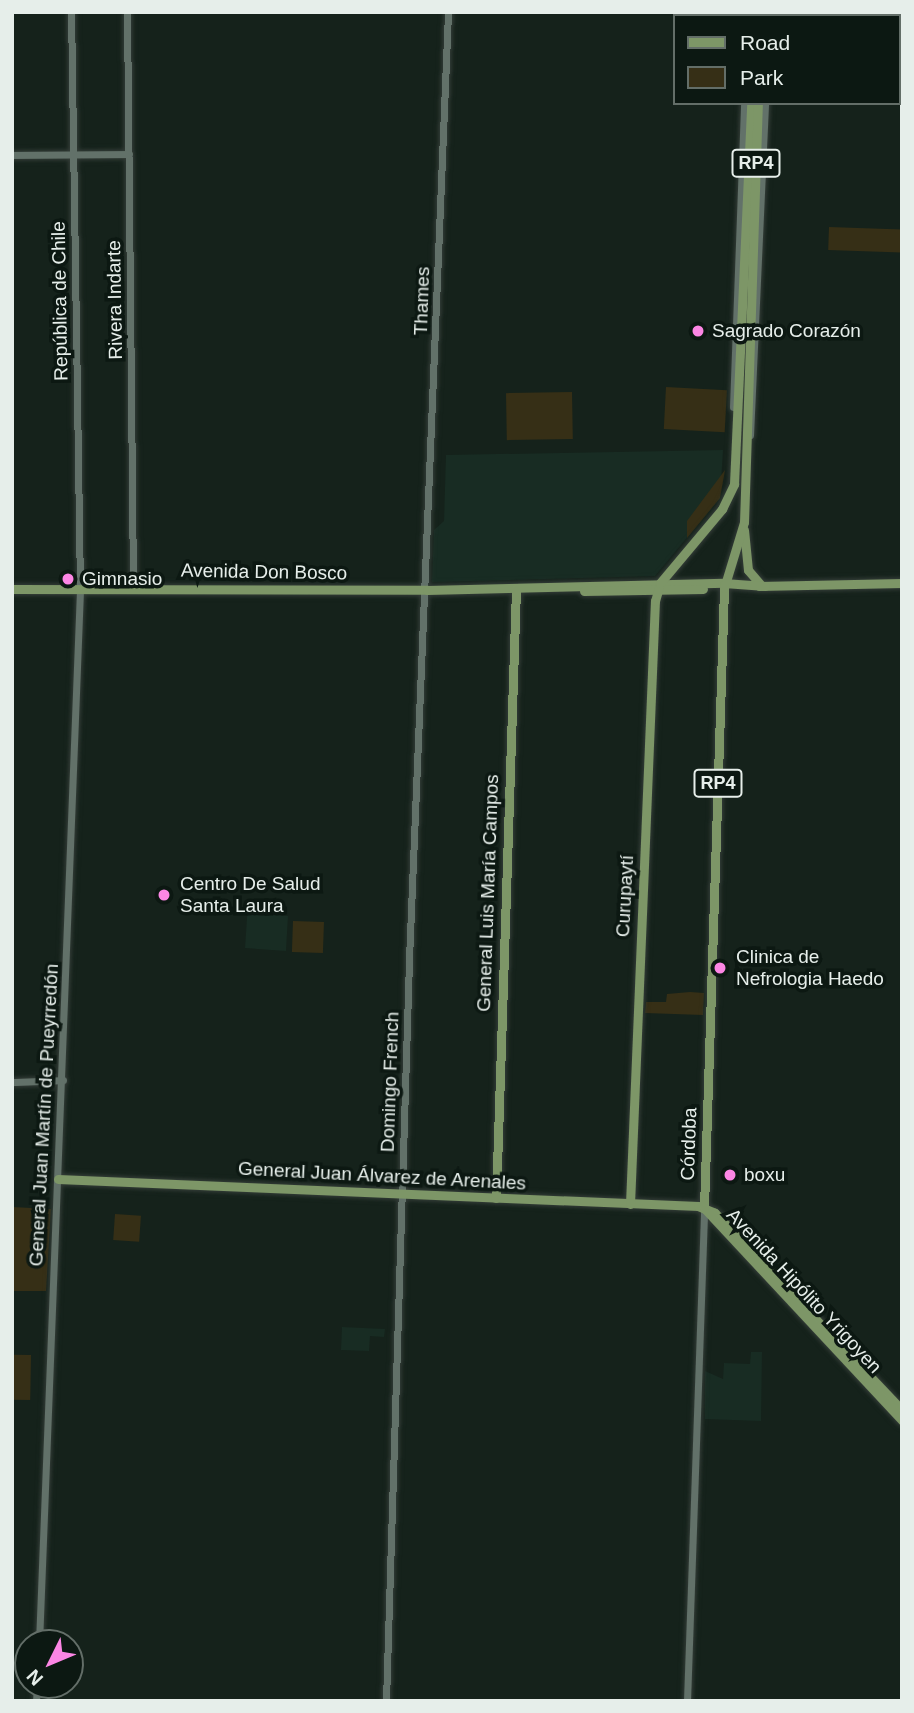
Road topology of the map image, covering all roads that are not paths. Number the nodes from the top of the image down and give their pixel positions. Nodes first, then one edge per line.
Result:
1 (71, 12) edge
2 (127, 12) edge
3 (448, 12) edge
4 (744, 105) edge
5 (751, 105) edge
6 (761, 105) edge
7 (761, 105) edge
8 (129, 154) junction
9 (12, 155) edge
10 (73, 155) junction
11 (752, 160) junction
12 (739, 246) junction
13 (752, 288) junction
14 (735, 467) junction
15 (744, 522) junction
16 (902, 583) edge
17 (724, 585) junction
18 (765, 586) junction
19 (658, 587) junction
20 (133, 588) junction
21 (516, 588) junction
22 (12, 589) edge
23 (80, 589) junction
24 (427, 590) junction
25 (63, 1080) junction
26 (12, 1082) edge
27 (58, 1179) junction
28 (402, 1194) junction
29 (496, 1198) junction
30 (630, 1204) junction
31 (704, 1208) junction
32 (902, 1410) edge
33 (902, 1420) edge
34 (40, 1629) edge
35 (386, 1701) edge
36 (687, 1701) edge

1 - 10 street, República de Chile
2 - 8 street, Rivera Indarte
3 - 24 street, Thames
4 - 12 street
5 - 11 main road, RP4
6 - 11 main road, RP4
7 - 13 street
8 - 10 street
8 - 20 street, Rivera Indarte
9 - 10 street
10 - 23 street, República de Chile
11 - 13 main road, RP4
12 - 13 main road
12 - 14 street
13 - 14 main road, RP4
13 - 15 main road, RP4
14 - 19 main road, RP4
15 - 17 main road, RP4
15 - 18 main road
16 - 18 main road, Avenida Don Bosco
17 - 18 main road, Avenida Don Bosco
17 - 19 main road, Avenida Don Bosco
17 - 31 main road, Córdoba / RP4
19 - 21 main road, Avenida Don Bosco
19 - 30 main road, Curupaytí
20 - 23 main road, Avenida Don Bosco
20 - 24 main road, Avenida Don Bosco
21 - 24 main road, Avenida Don Bosco
21 - 29 main road, General Luis María Campos
22 - 23 main road, Avenida Don Bosco
23 - 25 street, General Juan Martín de Pueyrredón
24 - 28 street, Domingo French
25 - 26 street
25 - 27 street, General Juan Martín de Pueyrredón
27 - 28 main road, General Juan Álvarez de Arenales
27 - 34 street, General Juan Martín de Pueyrredón
28 - 29 main road, General Juan Álvarez de Arenales
28 - 35 street, Domingo French
29 - 30 main road, General Juan Álvarez de Arenales
30 - 31 main road, General Juan Álvarez de Arenales
31 - 32 main road, Avenida Hipólito Yrigoyen
31 - 33 main road, Avenida Hipólito Yrigoyen
31 - 36 street, Córdoba

